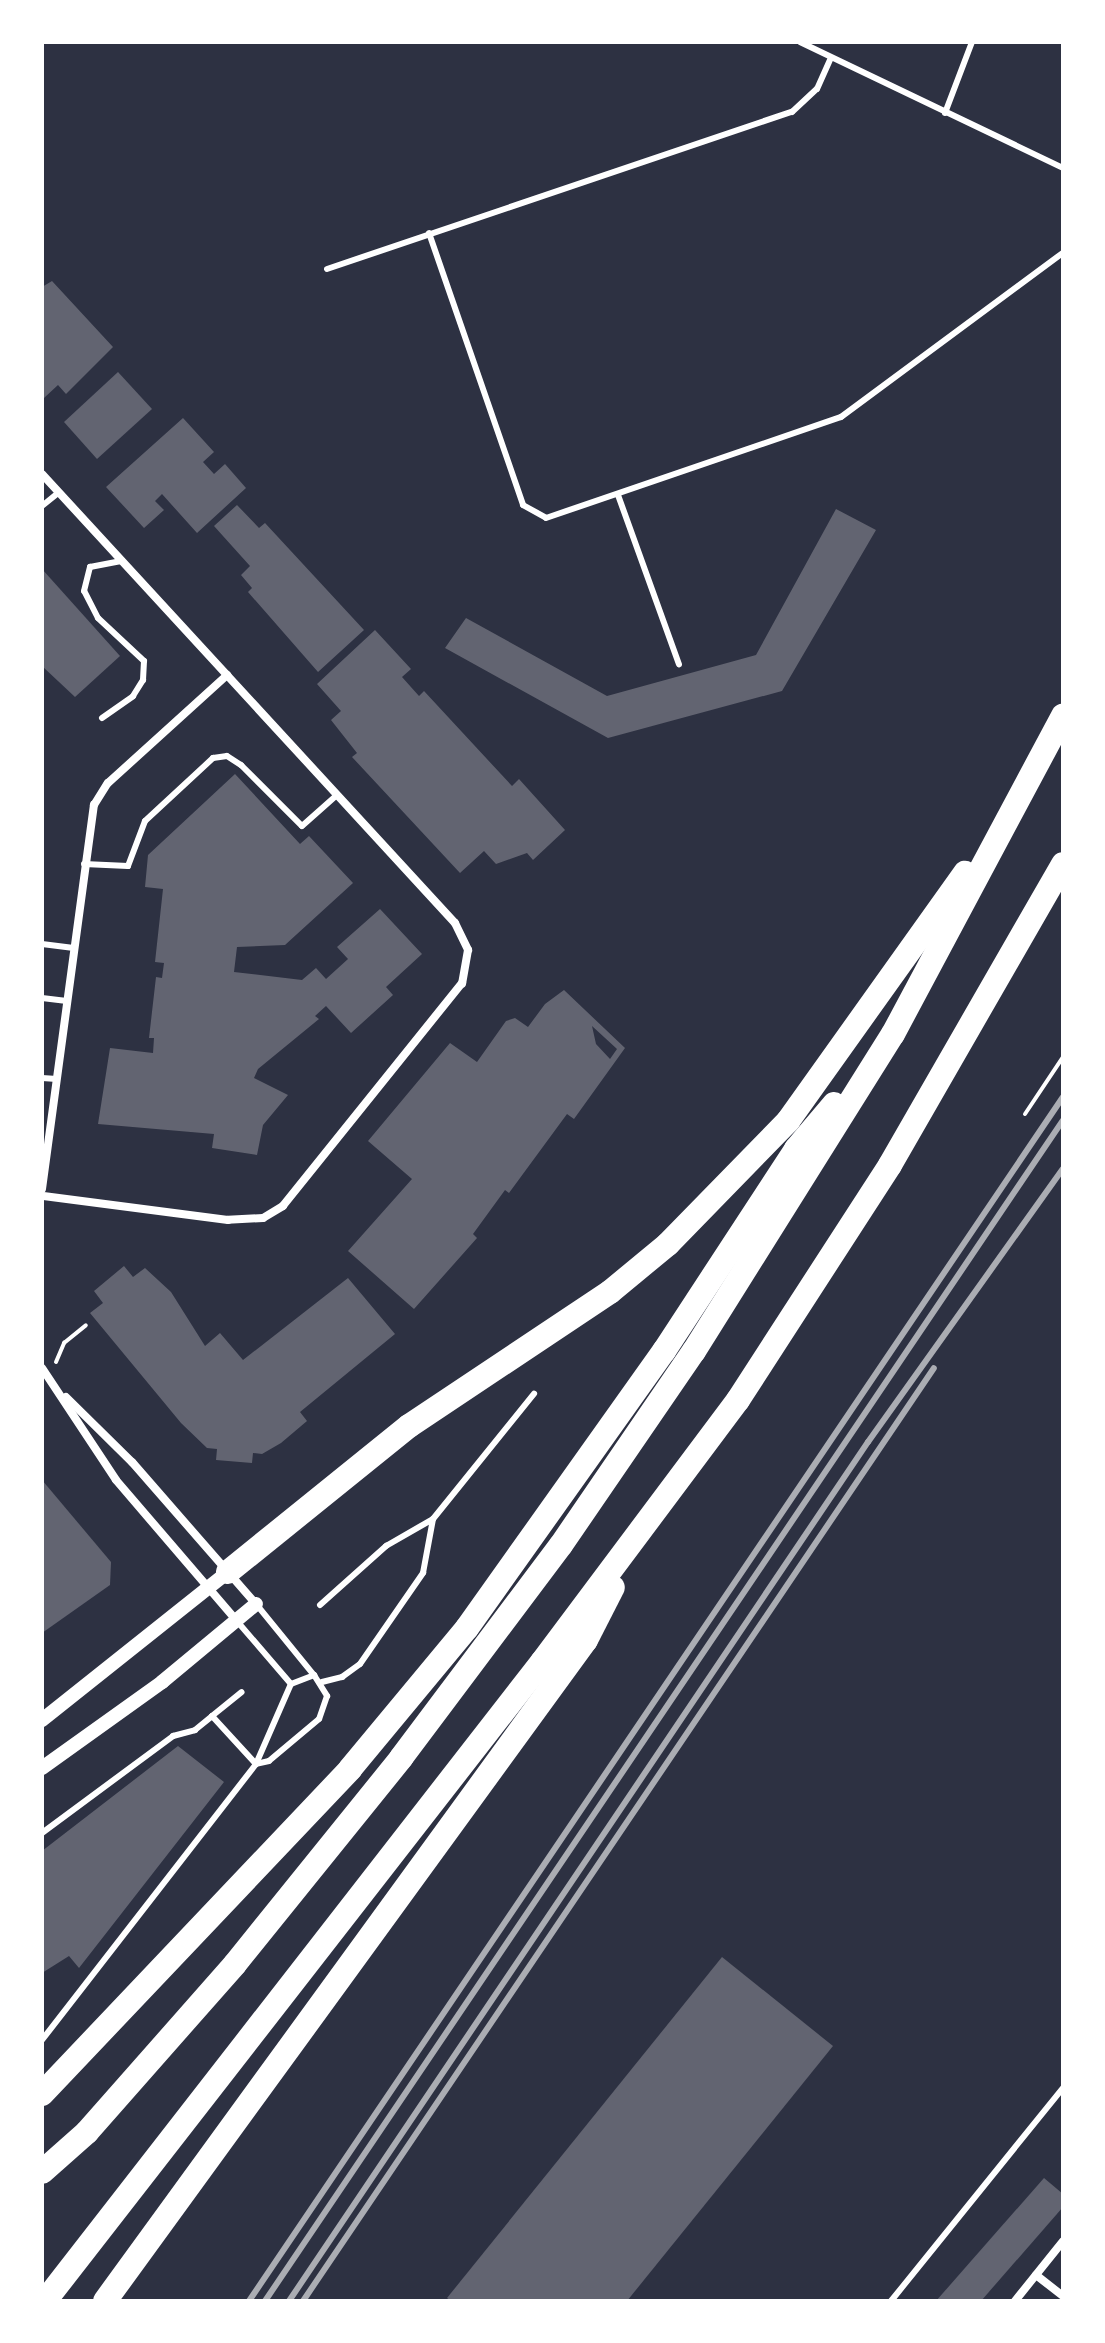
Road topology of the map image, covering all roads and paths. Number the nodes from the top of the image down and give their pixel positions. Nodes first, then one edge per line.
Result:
1 (800, 42) edge
2 (972, 42) edge
3 (831, 58) junction
4 (945, 113) junction
5 (1063, 168) edge
6 (429, 233) junction
7 (1063, 253) edge
8 (327, 269) dead end
9 (42, 474) edge
10 (59, 492) junction
11 (618, 495) junction
12 (42, 506) edge
13 (122, 561) junction
14 (679, 664) dead end
15 (227, 675) junction
16 (1063, 715) edge
17 (102, 718) dead end
18 (1022, 793) junction
19 (337, 795) junction
20 (84, 864) junction
21 (1063, 864) edge
22 (42, 944) edge
23 (74, 948) junction
24 (42, 998) edge
25 (67, 1001) junction
26 (893, 1034) junction
27 (1063, 1057) edge
28 (42, 1078) edge
29 (57, 1079) junction
30 (1025, 1114) dead end
31 (42, 1189) edge
32 (42, 1196) edge
33 (86, 1325) dead end
34 (59, 1362) dead end
35 (42, 1368) edge
36 (54, 1385) junction
37 (534, 1394) dead end
38 (433, 1519) junction
39 (642, 1532) junction
40 (228, 1572) junction
41 (209, 1588) junction
42 (256, 1604) junction
43 (320, 1605) dead end
44 (236, 1620) junction
45 (314, 1675) junction
46 (322, 1682) junction
47 (291, 1684) junction
48 (242, 1692) dead end
49 (212, 1716) junction
50 (42, 1720) edge
51 (256, 1764) junction
52 (42, 1768) edge
53 (42, 1833) edge
54 (42, 2040) edge
55 (1063, 2088) edge
56 (42, 2094) edge
57 (42, 2172) edge
58 (155, 2232) junction
59 (1063, 2241) edge
60 (1036, 2275) junction
61 (1063, 2296) edge
62 (45, 2301) edge
63 (105, 2301) edge
64 (119, 2301) edge
65 (891, 2301) edge
66 (1015, 2301) edge

1 - 3 lane
2 - 4 lane
3 - 4 lane
3 - 6 lane
4 - 5 lane
6 - 8 lane
6 - 11 lane
7 - 11 lane
9 - 10 street
10 - 12 lane
10 - 13 street
11 - 14 lane
13 - 15 street
13 - 17 lane
15 - 19 street
15 - 20 street
16 - 18 highway
18 - 26 highway
18 - 40 highway
19 - 20 lane
19 - 32 street
20 - 23 street
21 - 39 highway
22 - 23 lane
23 - 25 street
24 - 25 lane
25 - 29 street
26 - 56 highway
26 - 57 highway
27 - 30 path
28 - 29 lane
29 - 31 street
33 - 34 path
35 - 36 street
36 - 40 street
36 - 41 street
37 - 38 lane
38 - 43 lane
38 - 46 lane
39 - 58 highway
39 - 62 highway
40 - 41 street
40 - 42 street
41 - 44 street
41 - 50 street
42 - 44 street
42 - 45 lane
44 - 47 lane
44 - 52 street
45 - 46 lane
45 - 47 lane
46 - 51 lane
47 - 51 lane
48 - 49 lane
49 - 51 lane
49 - 53 lane
51 - 54 lane
55 - 65 lane
58 - 63 highway
58 - 64 highway
59 - 60 street
60 - 61 street
60 - 66 street

